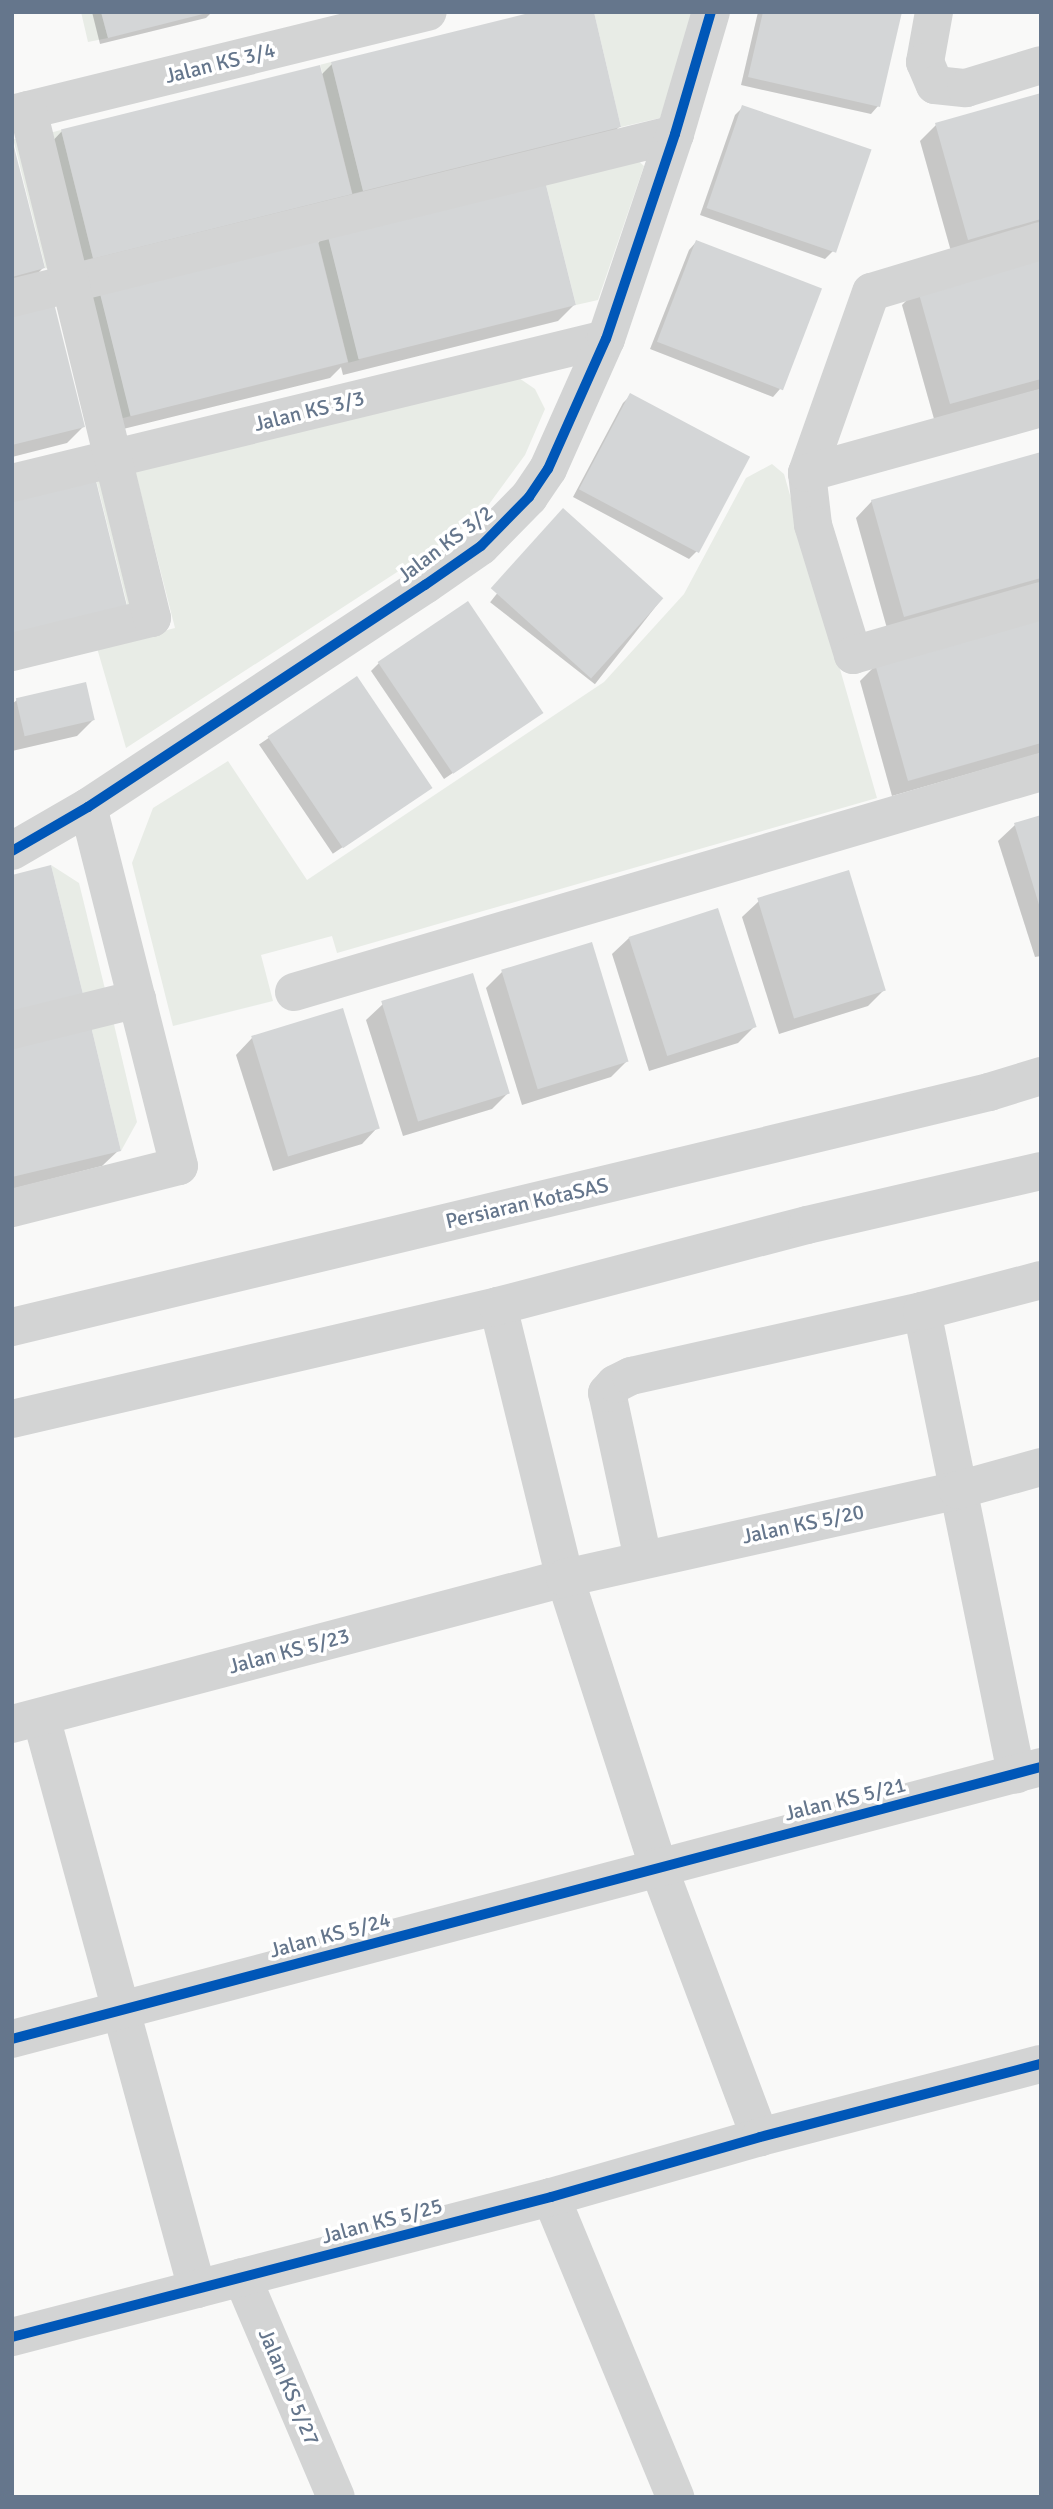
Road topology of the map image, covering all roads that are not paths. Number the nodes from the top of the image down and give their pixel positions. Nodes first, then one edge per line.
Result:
1 (428, 12) edge
2 (711, 12) edge
3 (934, 12) edge
4 (1041, 65) edge
5 (20, 112) edge
6 (675, 134) junction
7 (1041, 241) edge
8 (69, 284) junction
9 (12, 298) edge
10 (606, 339) junction
11 (1041, 408) edge
12 (114, 458) junction
13 (807, 473) junction
14 (12, 483) edge
15 (1041, 601) edge
16 (12, 652) edge
17 (1041, 772) edge
18 (88, 807) junction
19 (13, 847) edge
20 (294, 992) dead end
21 (137, 999) junction
22 (12, 1030) edge
23 (1041, 1076) edge
24 (1041, 1171) edge
25 (12, 1208) edge
26 (1041, 1280) edge
27 (498, 1306) junction
28 (922, 1311) junction
29 (12, 1326) edge
30 (12, 1419) edge
31 (1041, 1467) edge
32 (958, 1489) junction
33 (643, 1559) junction
34 (565, 1578) junction
35 (27, 1721) edge
36 (1028, 1771) edge
37 (658, 1866) junction
38 (122, 2012) junction
39 (12, 2039) edge
40 (1041, 2064) edge
41 (760, 2137) junction
42 (551, 2197) junction
43 (242, 2277) junction
44 (197, 2289) junction
45 (12, 2337) edge
46 (336, 2497) edge
47 (675, 2497) edge

1 - 5 street, Jalan KS 3/4
2 - 6 street, Jalan KS 3/2
3 - 4 street
5 - 8 street
6 - 8 street
6 - 10 street, Jalan KS 3/2
7 - 13 street
8 - 9 street
8 - 12 street
10 - 12 street, Jalan KS 3/3
10 - 18 street, Jalan KS 3/2
11 - 13 street
12 - 14 street, Jalan KS 3/3
12 - 16 street
13 - 15 street
17 - 20 street
18 - 19 street, Jalan KS 3/2
18 - 21 street
21 - 22 street
21 - 25 street
23 - 29 street, Persiaran KotaSAS
24 - 27 street
26 - 28 street
27 - 30 street
27 - 34 street
28 - 32 street
28 - 33 street
31 - 32 street, Jalan KS 5/20
32 - 33 street, Jalan KS 5/20
32 - 36 street
33 - 34 street, Jalan KS 5/20
34 - 35 street, Jalan KS 5/23
34 - 37 street
35 - 38 street
36 - 37 street, Jalan KS 5/21
37 - 38 street, Jalan KS 5/24
37 - 41 street
38 - 39 street, Jalan KS 5/24
38 - 44 street
40 - 41 street, Jalan KS 5/25
41 - 42 street, Jalan KS 5/25
42 - 43 street, Jalan KS 5/25
42 - 47 street
43 - 44 street, Jalan KS 5/25
43 - 46 street, Jalan KS 5/27
44 - 45 street, Jalan KS 5/25

